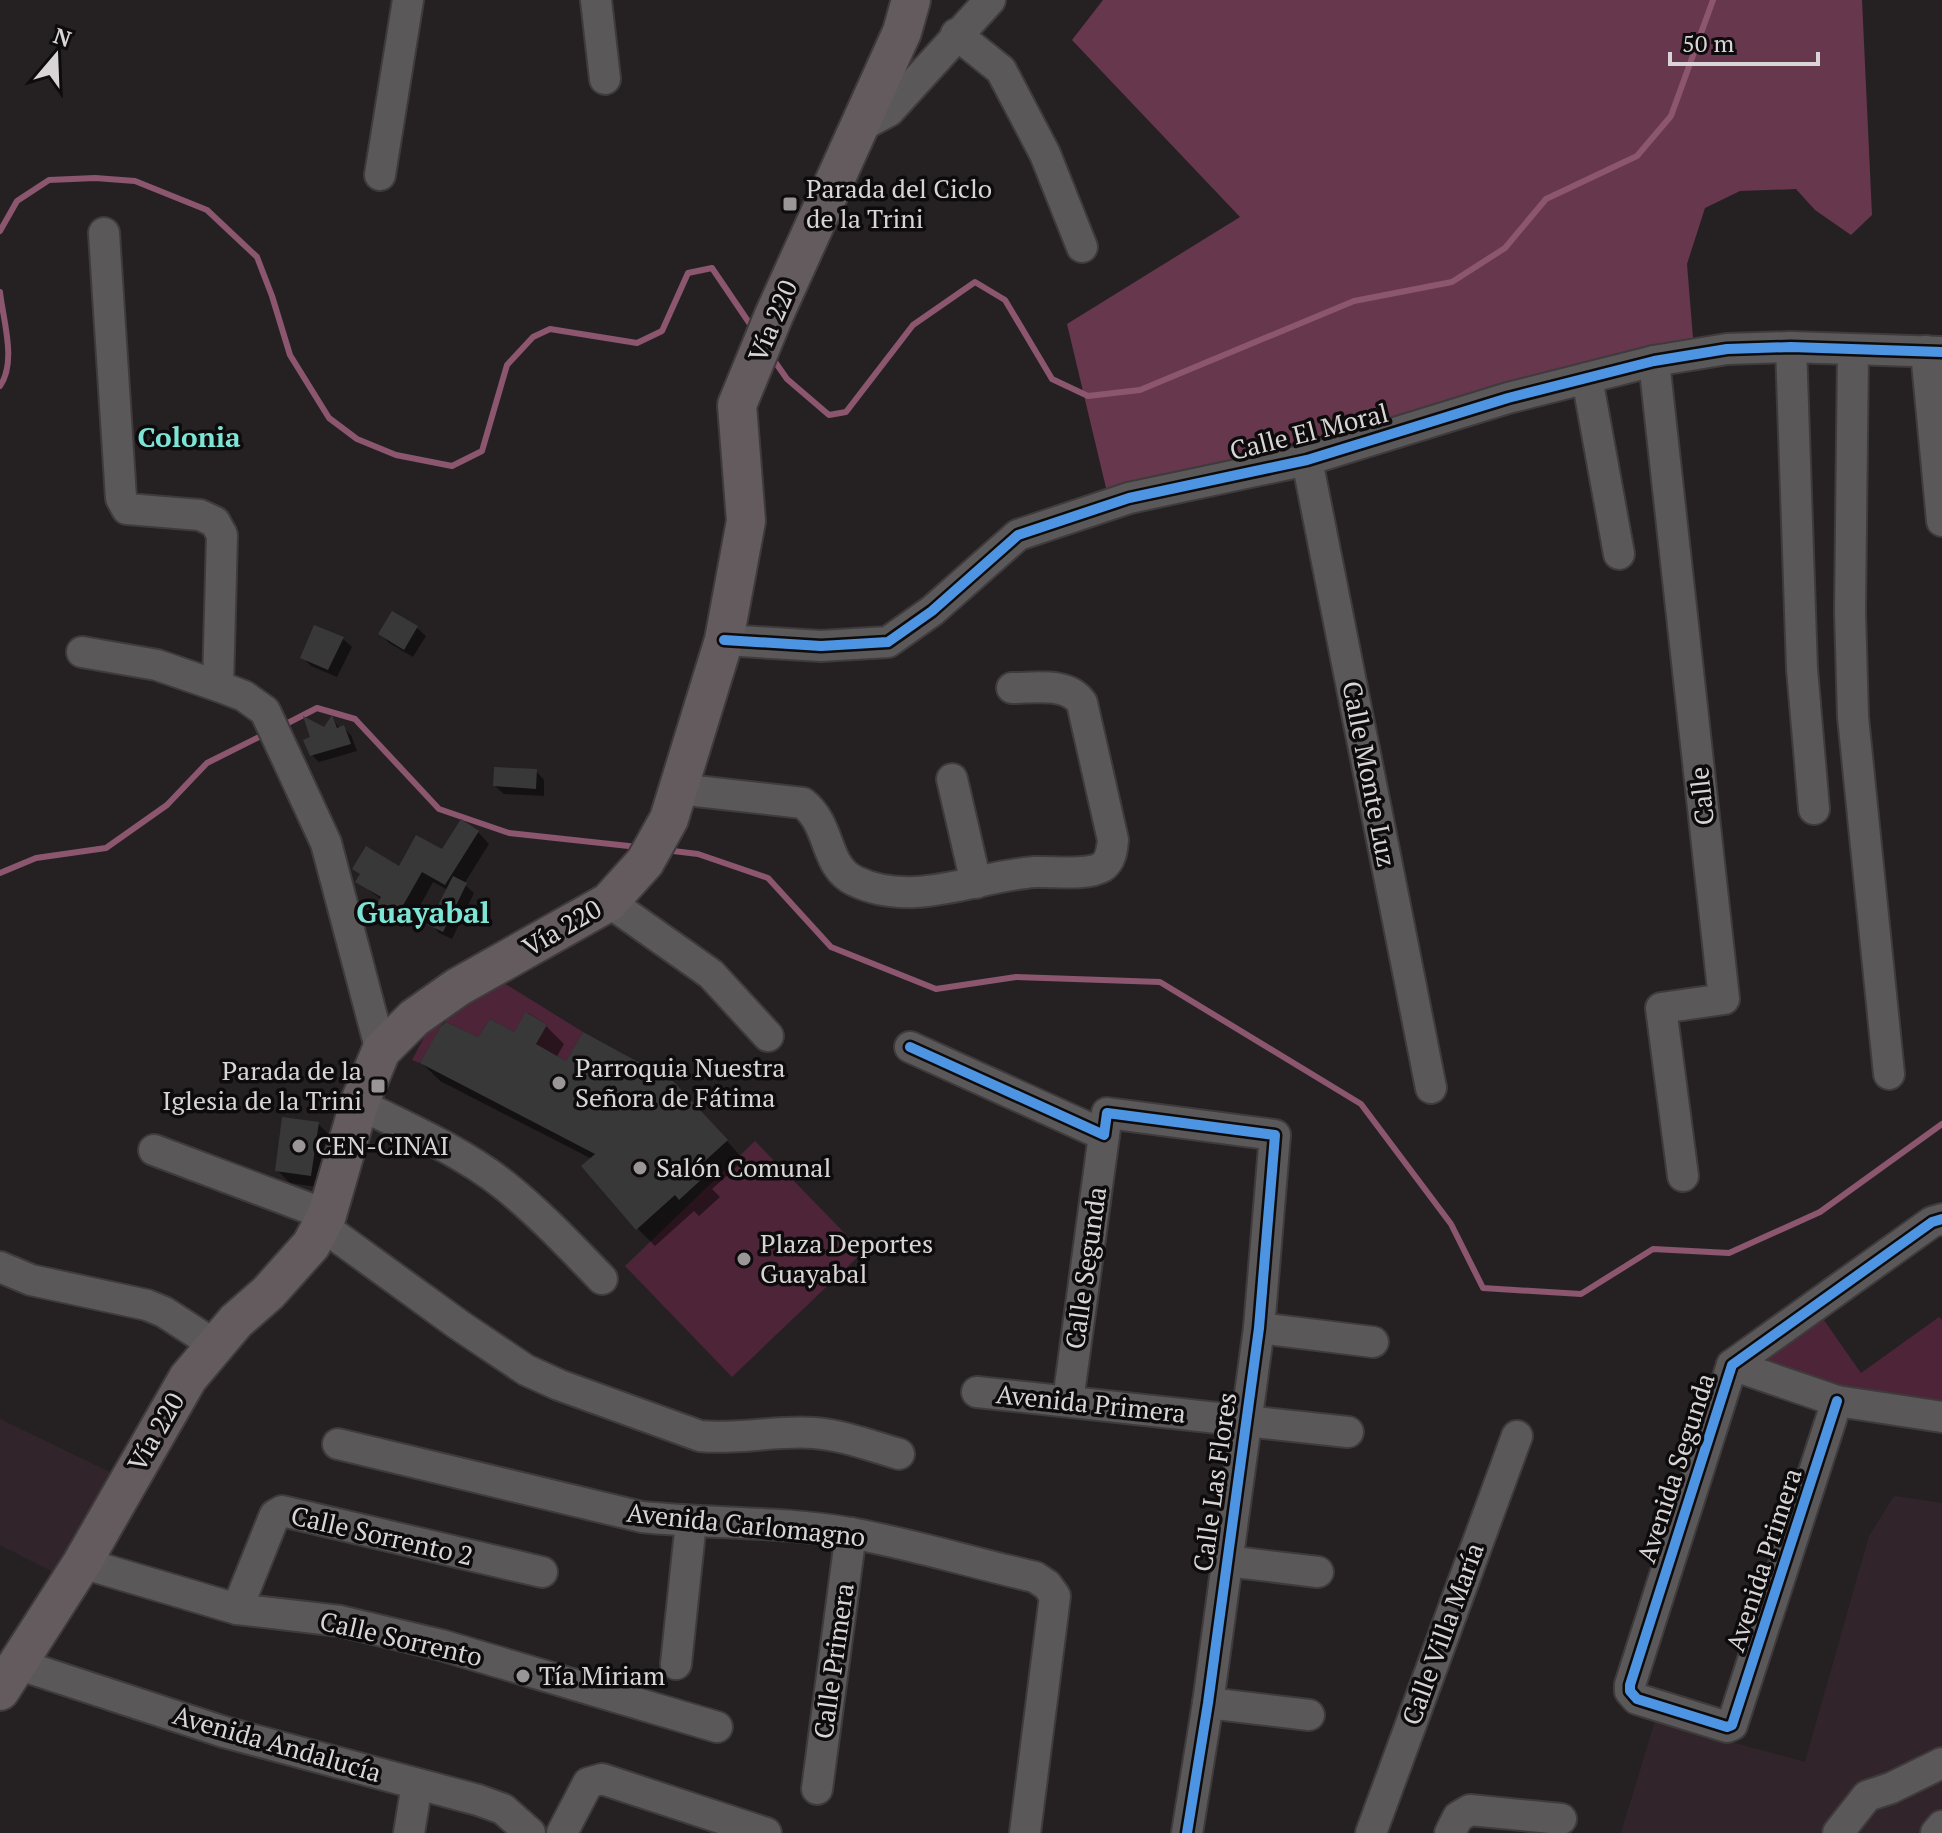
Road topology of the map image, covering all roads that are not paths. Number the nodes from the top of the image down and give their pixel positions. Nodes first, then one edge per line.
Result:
1 (408, 0) edge
2 (596, 0) edge
3 (911, 0) edge
4 (990, 0) edge
5 (956, 34) junction
6 (605, 79) dead end
7 (861, 126) junction
8 (380, 175) dead end
9 (104, 233) dead end
10 (1082, 247) dead end
11 (1791, 347) junction
12 (1853, 350) junction
13 (1934, 351) edge
14 (1654, 361) junction
15 (1587, 378) junction
16 (1307, 460) junction
17 (1942, 521) edge
18 (1619, 554) dead end
19 (724, 640) junction
20 (82, 652) dead end
21 (218, 686) junction
22 (1012, 688) dead end
23 (952, 779) dead end
24 (687, 800) junction
25 (1814, 809) dead end
26 (976, 883) junction
27 (609, 902) junction
28 (768, 1036) dead end
29 (910, 1047) dead end
30 (381, 1051) junction
31 (1889, 1074) dead end
32 (1431, 1088) dead end
33 (359, 1104) junction
34 (1104, 1135) junction
35 (154, 1150) dead end
36 (1683, 1176) dead end
37 (1942, 1219) edge
38 (324, 1220) junction
39 (0, 1267) edge
40 (602, 1279) dead end
41 (1259, 1328) junction
42 (1373, 1342) dead end
43 (215, 1345) junction
44 (1732, 1365) junction
45 (977, 1392) dead end
46 (1068, 1401) junction
47 (1837, 1401) junction
48 (1942, 1417) edge
49 (1246, 1421) junction
50 (1348, 1432) dead end
51 (1517, 1436) dead end
52 (338, 1444) dead end
53 (899, 1454) dead end
54 (691, 1522) junction
55 (851, 1533) junction
56 (1226, 1561) junction
57 (82, 1563) junction
58 (542, 1572) dead end
59 (1318, 1572) dead end
60 (237, 1609) junction
61 (676, 1664) dead end
62 (9, 1678) edge
63 (1208, 1703) junction
64 (1309, 1715) dead end
65 (717, 1727) dead end
66 (1727, 1727) joint
67 (1942, 1763) edge
68 (417, 1784) junction
69 (817, 1789) dead end
70 (1561, 1819) dead end
71 (1942, 1826) edge
72 (409, 1833) edge
73 (530, 1833) edge
74 (562, 1833) edge
75 (766, 1833) edge
76 (1025, 1833) edge
77 (1187, 1833) edge
78 (1371, 1833) edge
79 (1450, 1833) edge
80 (1838, 1833) edge
81 (1936, 1833) edge

1 - 8 street
2 - 6 street
3 - 7 main road, Vía 220
4 - 5 street
5 - 7 street
5 - 10 street
7 - 19 main road, Vía 220
9 - 21 street
11 - 12 street, Calle El Moral
11 - 14 street, Calle El Moral
11 - 25 street
12 - 13 street, Calle El Moral
12 - 31 street
13 - 17 street
14 - 15 street, Calle El Moral
14 - 36 street, Calle
15 - 16 street, Calle El Moral
15 - 18 street
16 - 19 street, Calle El Moral
16 - 32 street, Calle Monte Luz
19 - 24 main road, Vía 220
20 - 21 street
21 - 30 street
22 - 26 street
23 - 26 street
24 - 26 street
24 - 27 main road, Vía 220
27 - 28 street
27 - 30 main road, Vía 220
29 - 34 street
30 - 33 main road, Vía 220
33 - 38 main road, Vía 220
33 - 40 street
34 - 41 street, Calle Las Flores
34 - 46 street, Calle Segunda
35 - 38 street
37 - 44 street, Avenida Segunda
38 - 43 main road, Vía 220
38 - 53 street
39 - 43 street
41 - 42 street
41 - 49 street, Calle Las Flores
43 - 57 main road, Vía 220
44 - 47 street
44 - 66 street, Avenida Segunda
45 - 46 street, Avenida Primera
46 - 49 street, Avenida Primera
47 - 48 street
47 - 66 street, Avenida Primera
49 - 50 street, Avenida Primera
49 - 56 street, Calle Las Flores
51 - 78 street, Calle Villa María
52 - 54 street, Avenida Carlomagno
54 - 55 street, Avenida Carlomagno
54 - 61 street
55 - 69 street, Calle Primera
55 - 76 street, Avenida Carlomagno
56 - 59 street
56 - 63 street, Calle Las Flores
57 - 60 street, Calle Sorrento
57 - 62 main road, Vía 220
58 - 60 street, Calle Sorrento 2
60 - 65 street, Calle Sorrento
62 - 68 street, Avenida Andalucía
63 - 64 street
63 - 77 street, Calle Las Flores
67 - 80 street
68 - 72 street
68 - 73 street, Avenida Andalucía
70 - 79 street
71 - 81 street
74 - 75 street

